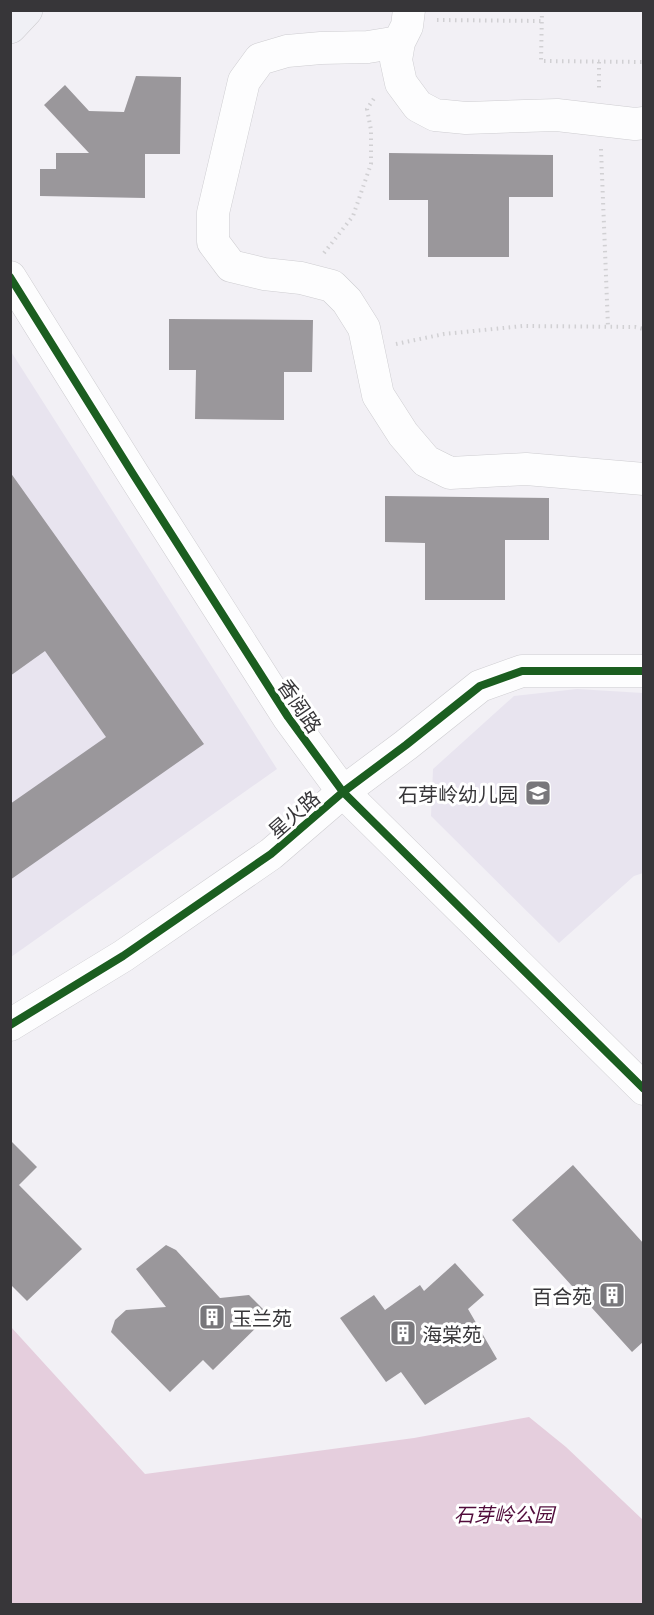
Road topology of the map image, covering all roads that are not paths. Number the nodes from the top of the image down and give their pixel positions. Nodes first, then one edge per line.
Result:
1 (26, 10) edge
2 (405, 24) edge
3 (10, 27) edge
4 (644, 123) edge
5 (10, 278) edge
6 (644, 479) edge
7 (644, 671) edge
8 (343, 792) junction
9 (10, 1025) edge
10 (644, 1089) edge

1 - 3 main road
2 - 4 street
2 - 6 street
5 - 8 street, 香阅路
7 - 8 street, 星火路
8 - 9 street, 星火路
8 - 10 street, 香阅路

